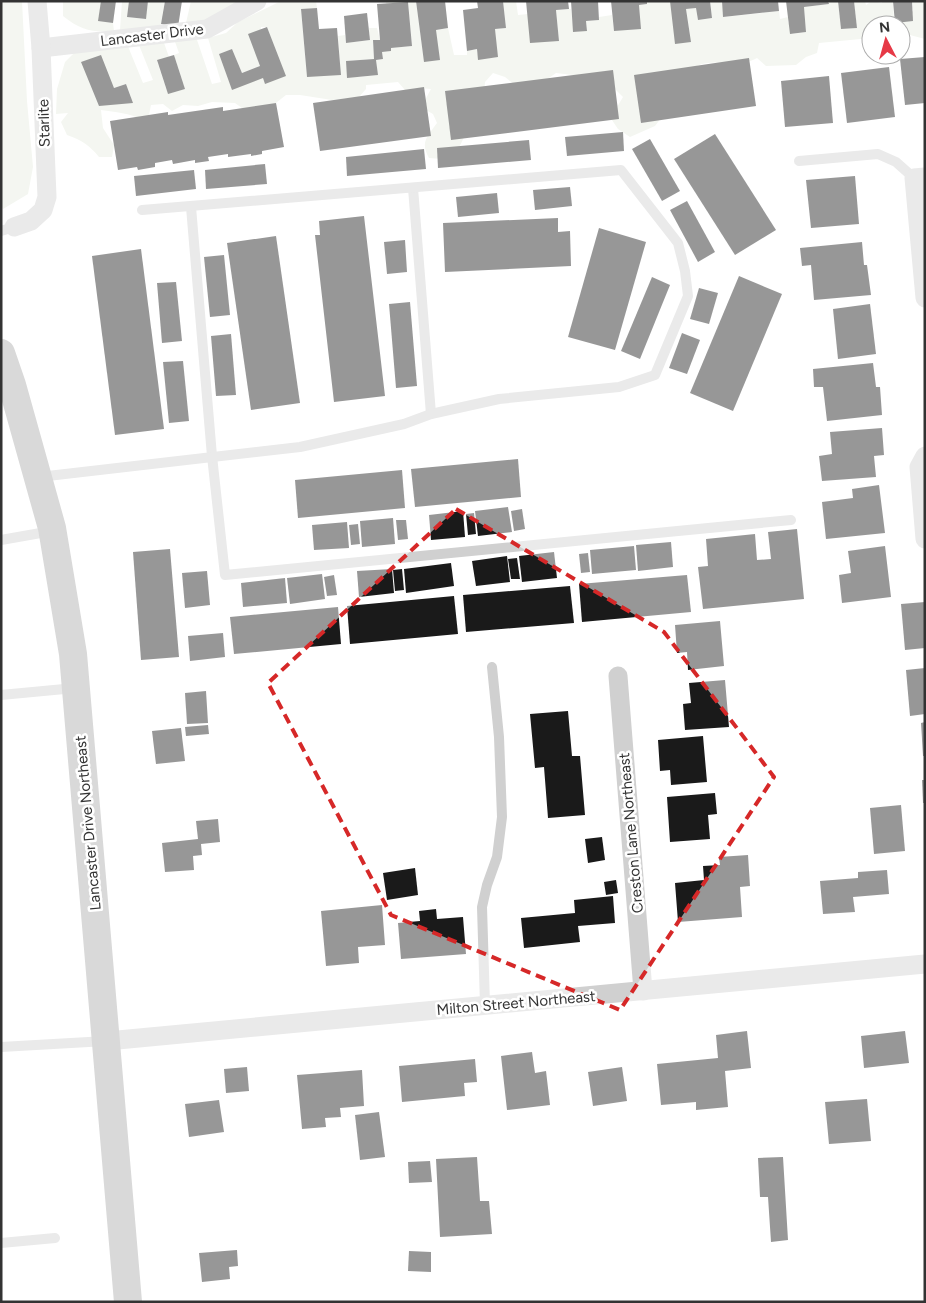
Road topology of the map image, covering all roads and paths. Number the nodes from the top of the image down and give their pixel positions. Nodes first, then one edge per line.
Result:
1 (37, 1) edge
2 (257, 1) edge
3 (41, 48) junction
4 (799, 161) dead end
5 (919, 177) edge
6 (413, 188) junction
7 (191, 206) junction
8 (142, 210) dead end
9 (8, 229) edge
10 (925, 298) edge
11 (1, 353) edge
12 (8, 396) edge
13 (431, 414) junction
14 (212, 456) junction
15 (925, 456) edge
16 (39, 477) junction
17 (791, 520) dead end
18 (52, 531) junction
19 (925, 539) edge
20 (1, 540) edge
21 (492, 667) dead end
22 (618, 676) dead end
23 (76, 688) junction
24 (1, 695) edge
25 (925, 964) edge
26 (643, 991) junction
27 (485, 1005) junction
28 (107, 1041) junction
29 (1, 1047) edge
30 (54, 1238) dead end
31 (1, 1243) edge
32 (128, 1302) edge

1 - 3 street, Starlite
2 - 3 street, Lancaster Drive
3 - 9 street, Starlite
4 - 5 lane
5 - 10 street
6 - 7 lane
6 - 13 lane
6 - 13 lane
7 - 8 lane
7 - 14 lane
11 - 12 main road, Lancaster Drive Northeast
12 - 16 main road, Lancaster Drive Northeast
13 - 14 lane
14 - 16 lane
14 - 17 lane
15 - 19 street
16 - 18 main road, Lancaster Drive Northeast
18 - 20 lane
18 - 23 main road, Lancaster Drive Northeast
21 - 27 lane
22 - 26 street, Creston Lane Northeast
23 - 24 lane
23 - 28 main road, Lancaster Drive Northeast
25 - 26 street, Milton Street Northeast
26 - 27 street, Milton Street Northeast
27 - 28 street, Milton Street Northeast
28 - 29 lane
28 - 32 main road, Lancaster Drive Northeast
30 - 31 lane

